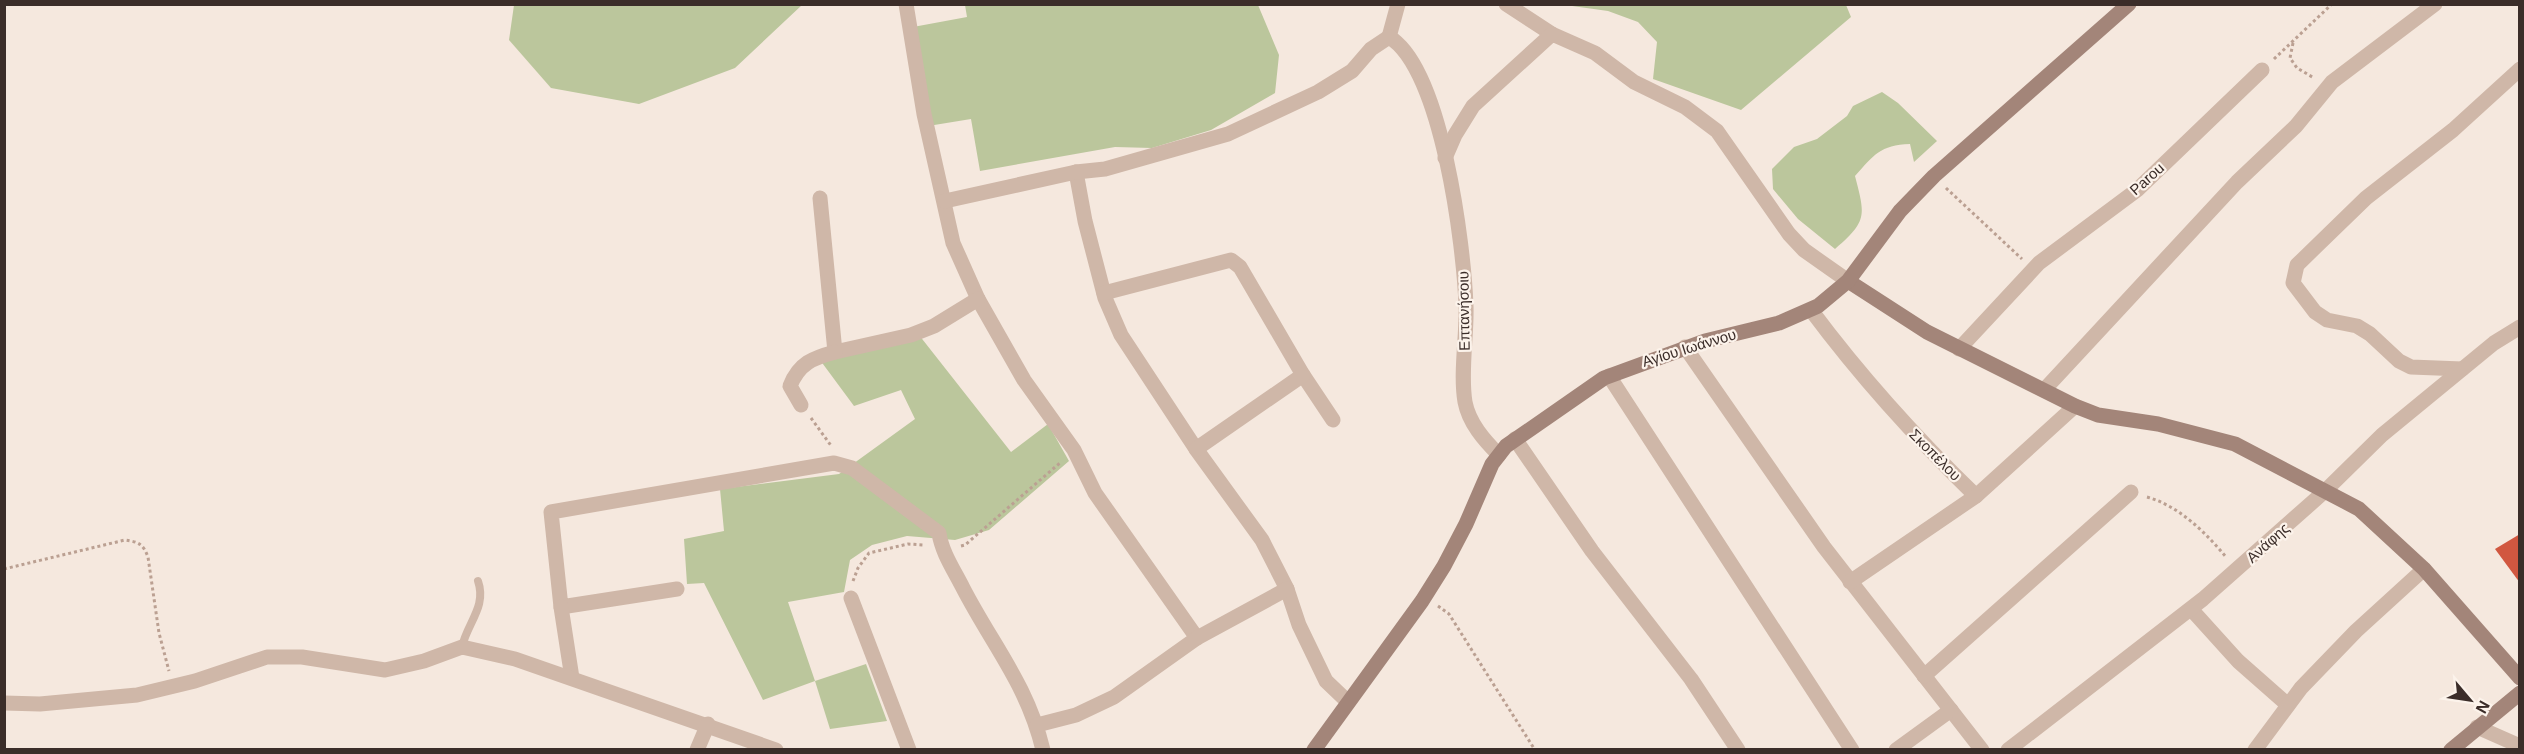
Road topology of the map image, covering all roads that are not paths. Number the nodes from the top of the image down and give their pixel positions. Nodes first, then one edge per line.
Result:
1 (906, 4) edge
2 (1398, 4) edge
3 (1506, 4) edge
4 (2129, 4) edge
5 (2435, 4) edge
6 (1552, 34) junction
7 (1389, 37) junction
8 (2520, 69) edge
9 (2262, 70) road end
10 (1445, 158) junction
11 (1076, 172) junction
12 (820, 198) dead end
13 (945, 201) junction
14 (1848, 281) junction
15 (1104, 292) junction
16 (978, 299) junction
17 (1811, 310) junction
18 (2520, 327) edge
19 (1685, 347) junction
20 (1959, 349) junction
21 (835, 352) junction
22 (2462, 369) junction
23 (1303, 375) junction
24 (1609, 376) junction
25 (2044, 390) junction
26 (801, 405) road end
27 (2075, 406) junction
28 (1333, 420) dead end
29 (1515, 439) junction
30 (1196, 449) junction
31 (1499, 455) junction
32 (2325, 491) junction
33 (2131, 492) road end
34 (1976, 496) junction
35 (2424, 569) junction
36 (478, 581) dead end
37 (1850, 582) junction
38 (677, 589) dead end
39 (1287, 589) junction
40 (851, 598) road end
41 (561, 607) junction
42 (2191, 609) junction
43 (1197, 638) junction
44 (462, 647) junction
45 (1924, 676) junction
46 (572, 678) junction
47 (2520, 678) edge
48 (2520, 693) edge
49 (1348, 702) junction
50 (4, 703) edge
51 (2288, 705) junction
52 (1951, 710) junction
53 (708, 724) junction
54 (1037, 724) junction
55 (2477, 727) junction
56 (2520, 746) edge
57 (697, 750) edge
58 (776, 750) edge
59 (909, 750) edge
60 (1043, 750) edge
61 (1314, 750) edge
62 (1738, 750) edge
63 (1852, 750) edge
64 (1896, 750) edge
65 (1982, 750) edge
66 (2008, 750) edge
67 (2255, 750) edge
68 (2451, 750) edge

1 - 13 street
2 - 7 street
3 - 6 street
4 - 14 street, Αγίου Ιωάννου
5 - 25 street
6 - 10 street
6 - 14 street
7 - 10 street, Επτανήσοιυ
7 - 11 street
8 - 22 street
9 - 20 street, Parou
10 - 31 street, Επτανήσοιυ
11 - 13 street
11 - 15 street
12 - 21 street
13 - 16 street
14 - 17 street, Αγίου Ιωάννου
14 - 20 street
15 - 23 street
15 - 30 street
16 - 21 street
16 - 43 street
17 - 19 street, Αγίου Ιωάννου
17 - 34 street, Σκοπέλου
18 - 22 street, Ανάφης
19 - 24 street, Αγίου Ιωάννου
19 - 37 street
20 - 25 street
21 - 26 street
22 - 32 street, Ανάφης
23 - 28 street
23 - 30 street
24 - 29 street, Αγίου Ιωάννου
24 - 63 street
25 - 27 street
27 - 32 street
27 - 34 street
29 - 31 street, Αγίου Ιωάννου
29 - 62 street
30 - 39 street
31 - 49 street, Αγίου Ιωάννου
32 - 35 street
32 - 42 street, Ανάφης
33 - 45 street
34 - 37 street
35 - 47 street
35 - 51 street
36 - 44 lane
37 - 45 street
38 - 41 street
39 - 43 street
39 - 49 street
40 - 59 street
41 - 46 street
41 - 54 street
42 - 51 street
42 - 66 street, Ανάφης
43 - 54 street
44 - 46 street
44 - 50 street
45 - 52 street
46 - 53 street
48 - 55 street
49 - 61 street, Αγίου Ιωάννου
51 - 67 street
52 - 64 street
52 - 65 street
53 - 57 street
53 - 58 street
54 - 60 street
55 - 56 street
55 - 68 street

